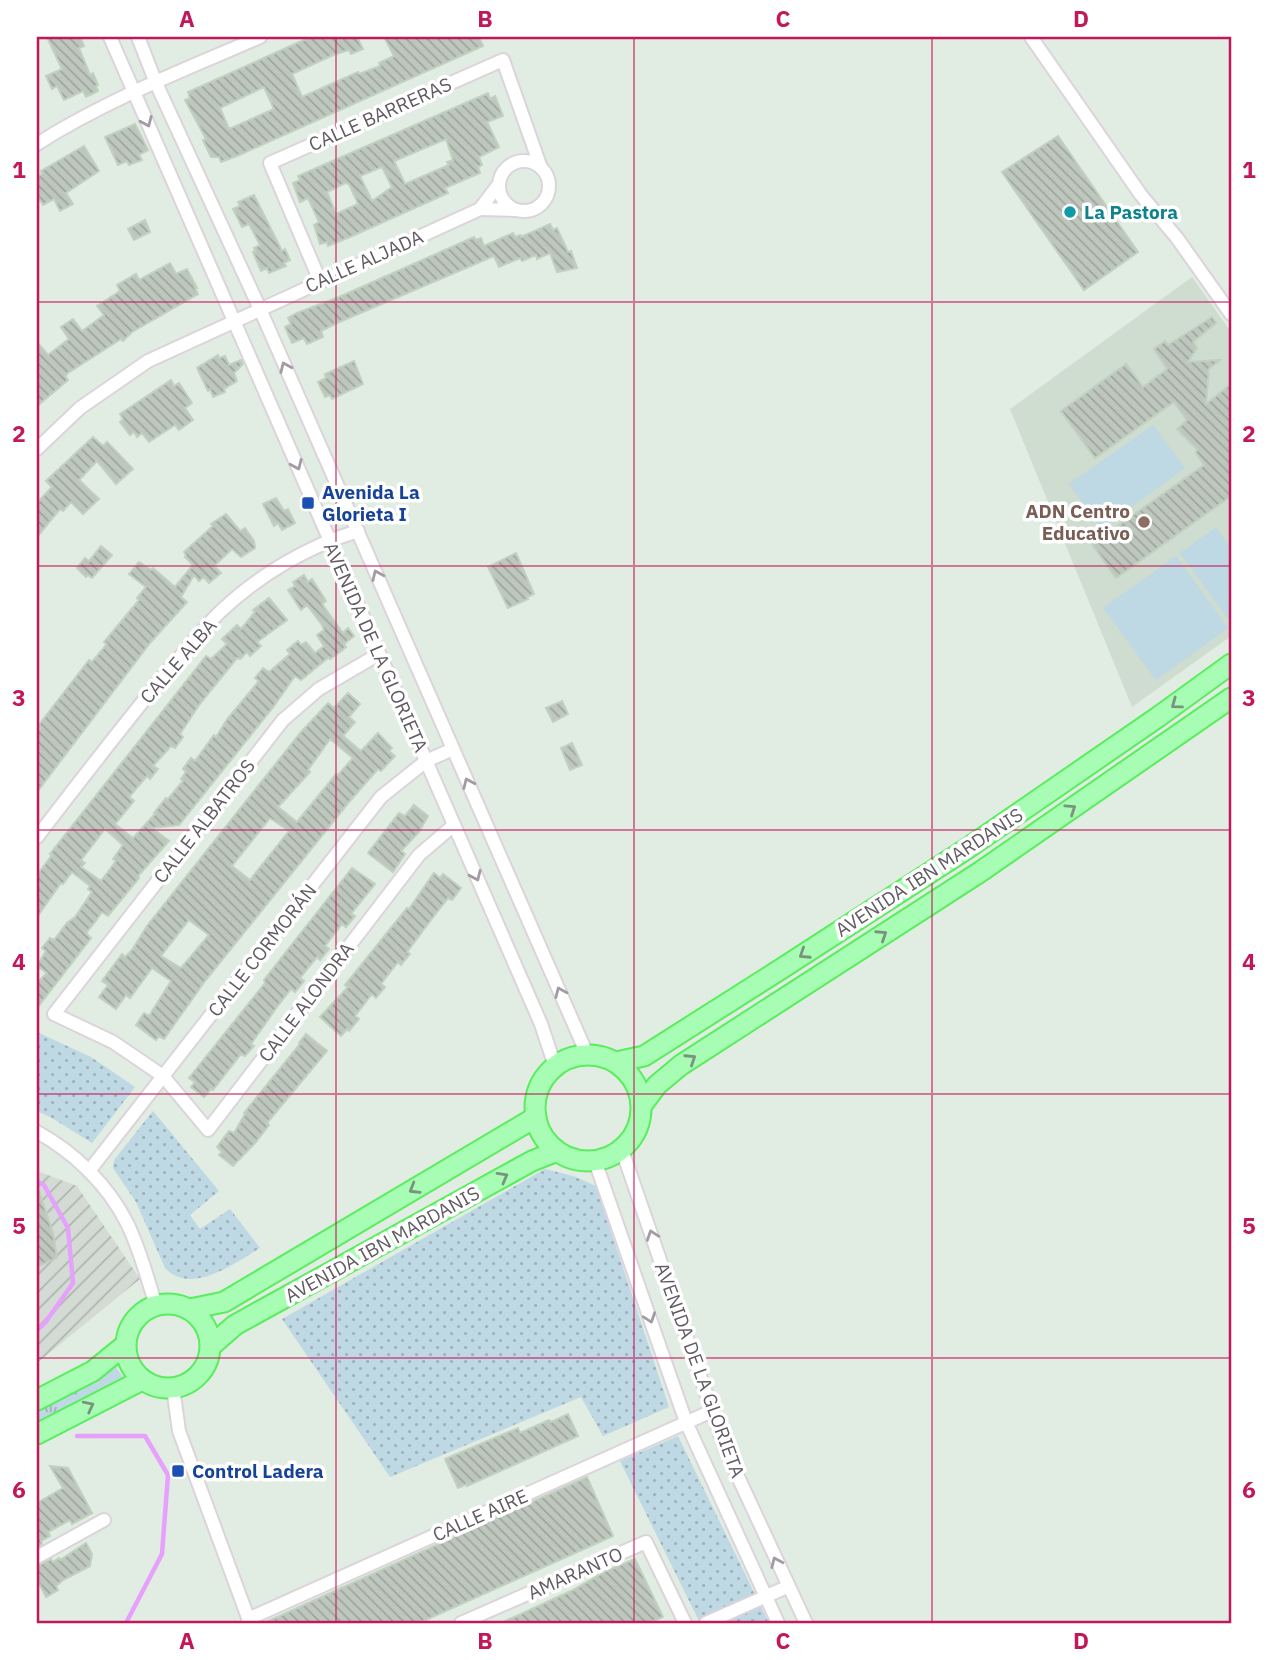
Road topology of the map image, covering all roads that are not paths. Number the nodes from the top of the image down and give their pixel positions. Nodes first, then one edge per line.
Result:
1 (110, 37) edge
2 (138, 37) edge
3 (260, 37) edge
4 (1031, 37) edge
5 (156, 83) junction
6 (134, 91) junction
7 (37, 144) edge
8 (541, 168) junction
9 (499, 184) junction
10 (480, 209) junction
11 (516, 210) junction
12 (320, 281) junction
13 (254, 311) junction
14 (1231, 314) edge
15 (234, 321) junction
16 (37, 449) edge
17 (358, 531) junction
18 (329, 540) junction
19 (379, 654) junction
20 (1231, 664) edge
21 (1231, 698) edge
22 (453, 749) junction
23 (426, 761) junction
24 (454, 825) junction
25 (37, 837) edge
26 (587, 1054) junction
27 (615, 1062) junction
28 (555, 1066) junction
29 (163, 1076) junction
30 (642, 1105) junction
31 (536, 1117) junction
32 (37, 1132) edge
33 (622, 1150) junction
34 (557, 1151) junction
35 (595, 1161) junction
36 (89, 1171) junction
37 (156, 1305) junction
38 (190, 1310) junction
39 (125, 1345) junction
40 (211, 1346) junction
41 (142, 1380) junction
42 (173, 1388) junction
43 (37, 1401) edge
44 (712, 1411) junction
45 (686, 1422) junction
46 (37, 1434) edge
47 (104, 1520) dead end
48 (37, 1557) edge
49 (787, 1587) junction
50 (764, 1597) junction
51 (249, 1621) edge
52 (461, 1623) edge
53 (685, 1623) edge
54 (706, 1623) edge
55 (778, 1623) edge
56 (806, 1623) edge

1 - 6 street, AVENIDA DE LA GLORIETA
2 - 5 street, AVENIDA DE LA GLORIETA
3 - 5 street
4 - 14 street
5 - 6 street
5 - 13 street, AVENIDA DE LA GLORIETA
6 - 7 street
6 -> 15 street, AVENIDA DE LA GLORIETA
8 - 9 street
8 - 11 street
8 - 12 street, CALLE BARRERAS
9 - 10 street
9 - 11 street
10 - 11 street
10 - 12 street, CALLE ALJADA
12 - 13 street, CALLE ALJADA
13 - 15 street, CALLE ALJADA
17 -> 13 street, AVENIDA DE LA GLORIETA
15 - 16 street, CALLE ALJADA
15 -> 18 street, AVENIDA DE LA GLORIETA
17 - 18 street, CALLE ALBA
22 -> 17 street, AVENIDA DE LA GLORIETA
18 - 19 street, AVENIDA DE LA GLORIETA
18 - 25 street, CALLE ALBA
19 - 23 street, AVENIDA DE LA GLORIETA
19 - 29 street, CALLE ALBATROS
20 -> 27 main road, AVENIDA IBN MARDANIS
30 -> 21 main road, AVENIDA IBN MARDANIS
22 - 23 street, CALLE CORMORÁN
26 -> 22 street, AVENIDA DE LA GLORIETA
23 - 24 street, AVENIDA DE LA GLORIETA
23 - 29 street, CALLE CORMORÁN
24 -> 28 street, AVENIDA DE LA GLORIETA
24 - 29 street, CALLE ALONDRA
26 - 27 main road
26 - 28 main road
27 - 30 main road
28 - 31 main road
29 - 36 street, CALLE CORMORÁN
30 - 33 main road
31 - 34 main road
31 -> 38 main road, AVENIDA IBN MARDANIS
32 - 36 street
33 - 35 main road
44 -> 33 street, AVENIDA DE LA GLORIETA
34 - 35 main road
40 -> 34 main road, AVENIDA IBN MARDANIS
35 -> 45 street, AVENIDA DE LA GLORIETA
36 - 37 street
37 - 38 main road
37 - 39 main road
38 - 40 main road
39 - 41 main road
39 - 43 main road
40 - 42 main road
41 - 42 main road
46 -> 41 main road
42 - 51 street
44 - 45 street, CALLE AIRE
49 -> 44 street, AVENIDA DE LA GLORIETA
45 - 50 street, AVENIDA DE LA GLORIETA
45 - 51 street, CALLE AIRE
47 - 48 street
49 - 50 street
49 - 56 street, AVENIDA DE LA GLORIETA
50 - 54 street
50 - 55 street, AVENIDA DE LA GLORIETA
52 - 53 street, AMARANTO

